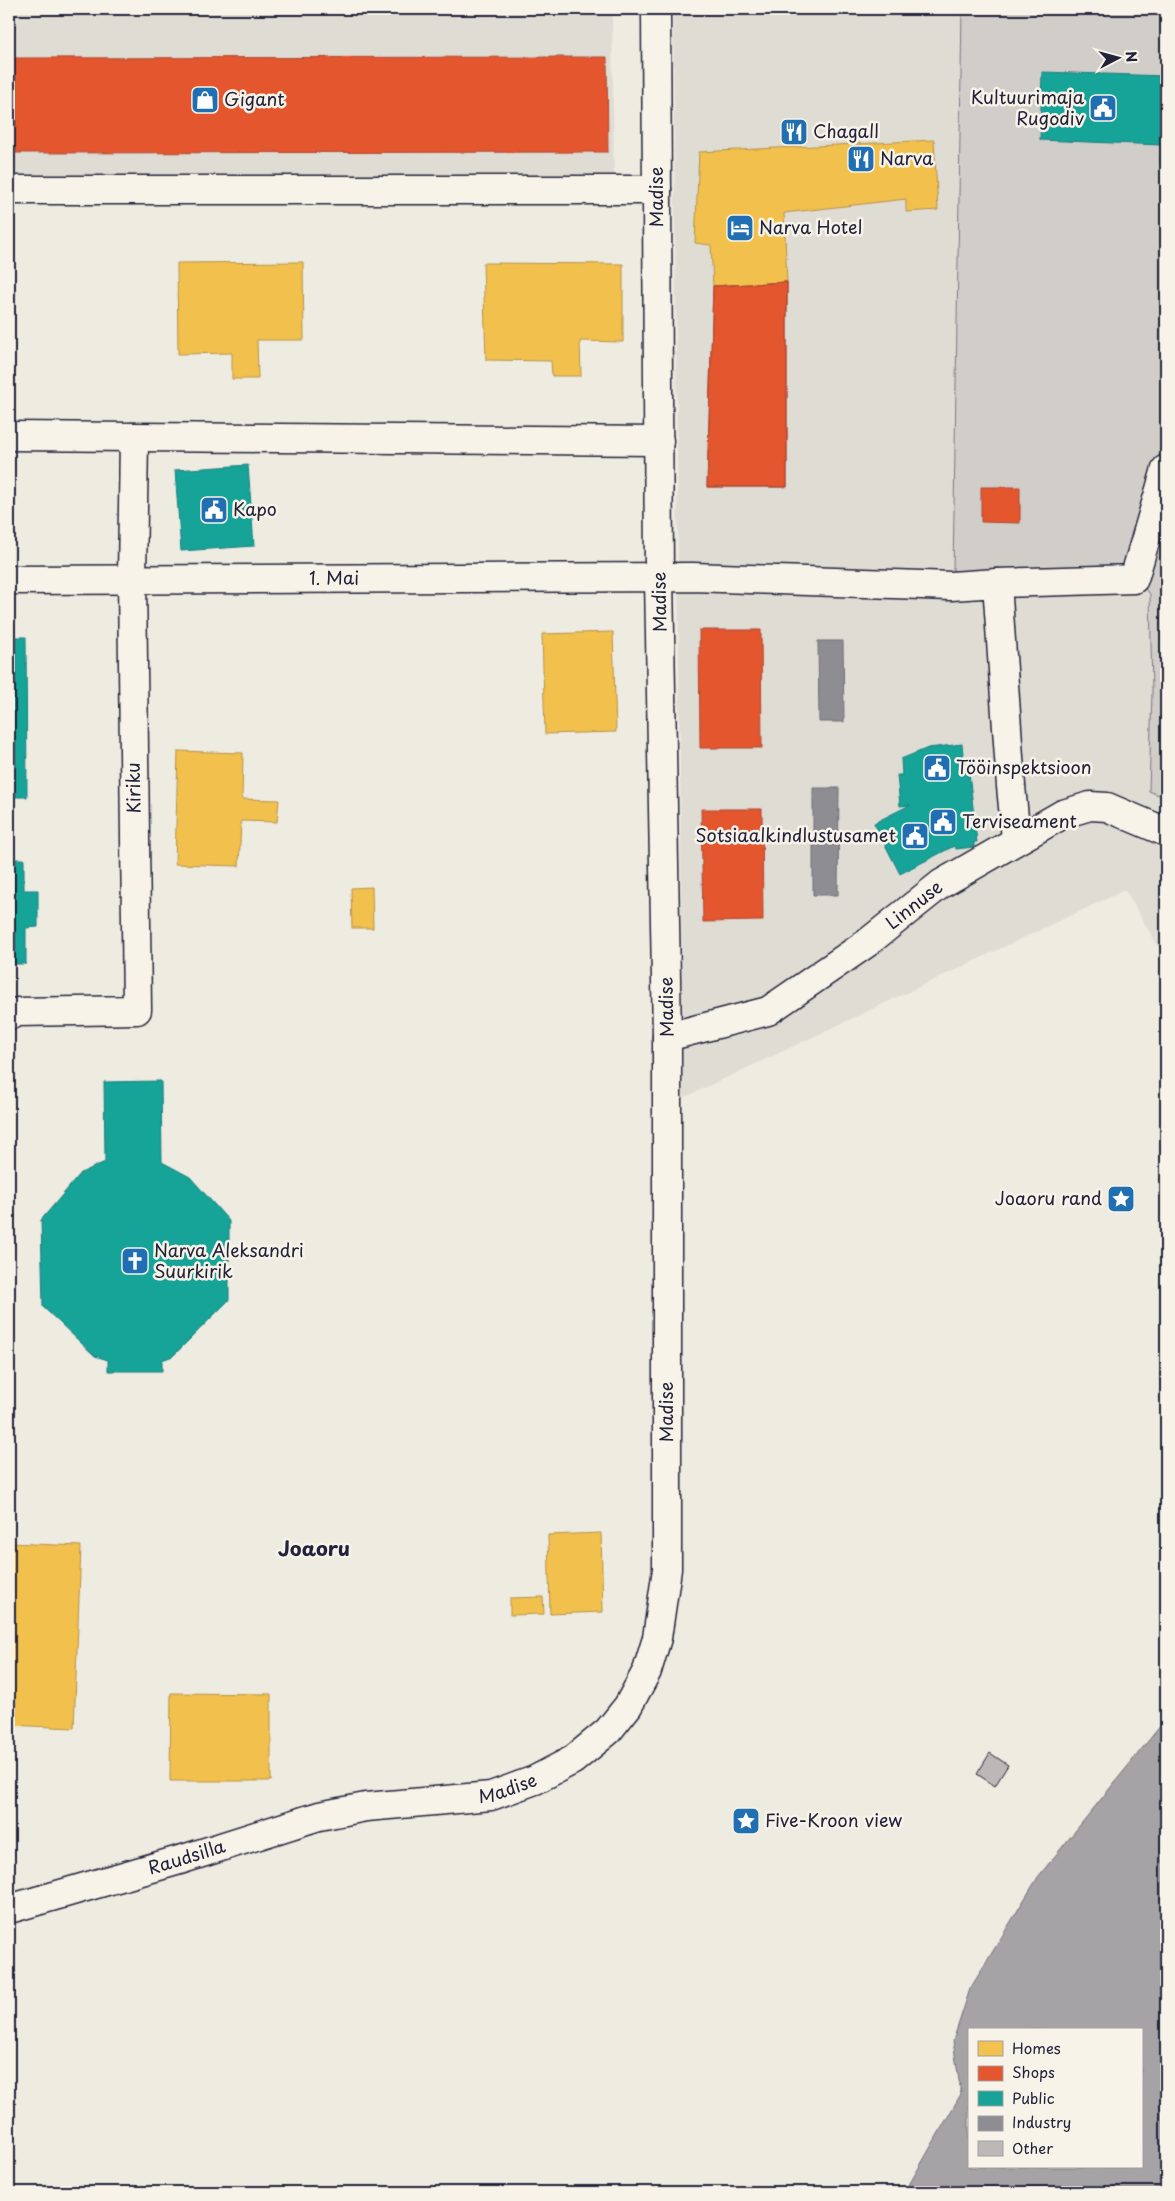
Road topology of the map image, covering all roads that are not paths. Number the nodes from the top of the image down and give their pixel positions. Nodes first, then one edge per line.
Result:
1 (656, 9) edge
2 (9, 190) edge
3 (657, 190) junction
4 (9, 436) edge
5 (134, 438) junction
6 (659, 441) junction
7 (1166, 469) edge
8 (132, 578) junction
9 (659, 578) junction
10 (9, 580) edge
11 (997, 583) junction
12 (1166, 832) edge
13 (1016, 839) junction
14 (9, 1016) edge
15 (667, 1036) junction
16 (366, 1807) joint
17 (9, 1909) edge

1 - 3 street, Madise
2 - 3 street
3 - 6 street, Madise
4 - 5 street
5 - 6 street
5 - 8 street, Kiriku
6 - 9 street, Madise
7 - 11 street, 1. Mai
8 - 9 street, 1. Mai
8 - 10 street, 1. Mai
8 - 14 street, Kiriku
9 - 11 street, 1. Mai
9 - 15 street, Madise
11 - 13 street
12 - 13 street, Linnuse
13 - 15 street, Linnuse
15 - 16 street, Madise
16 - 17 street, Raudsilla

